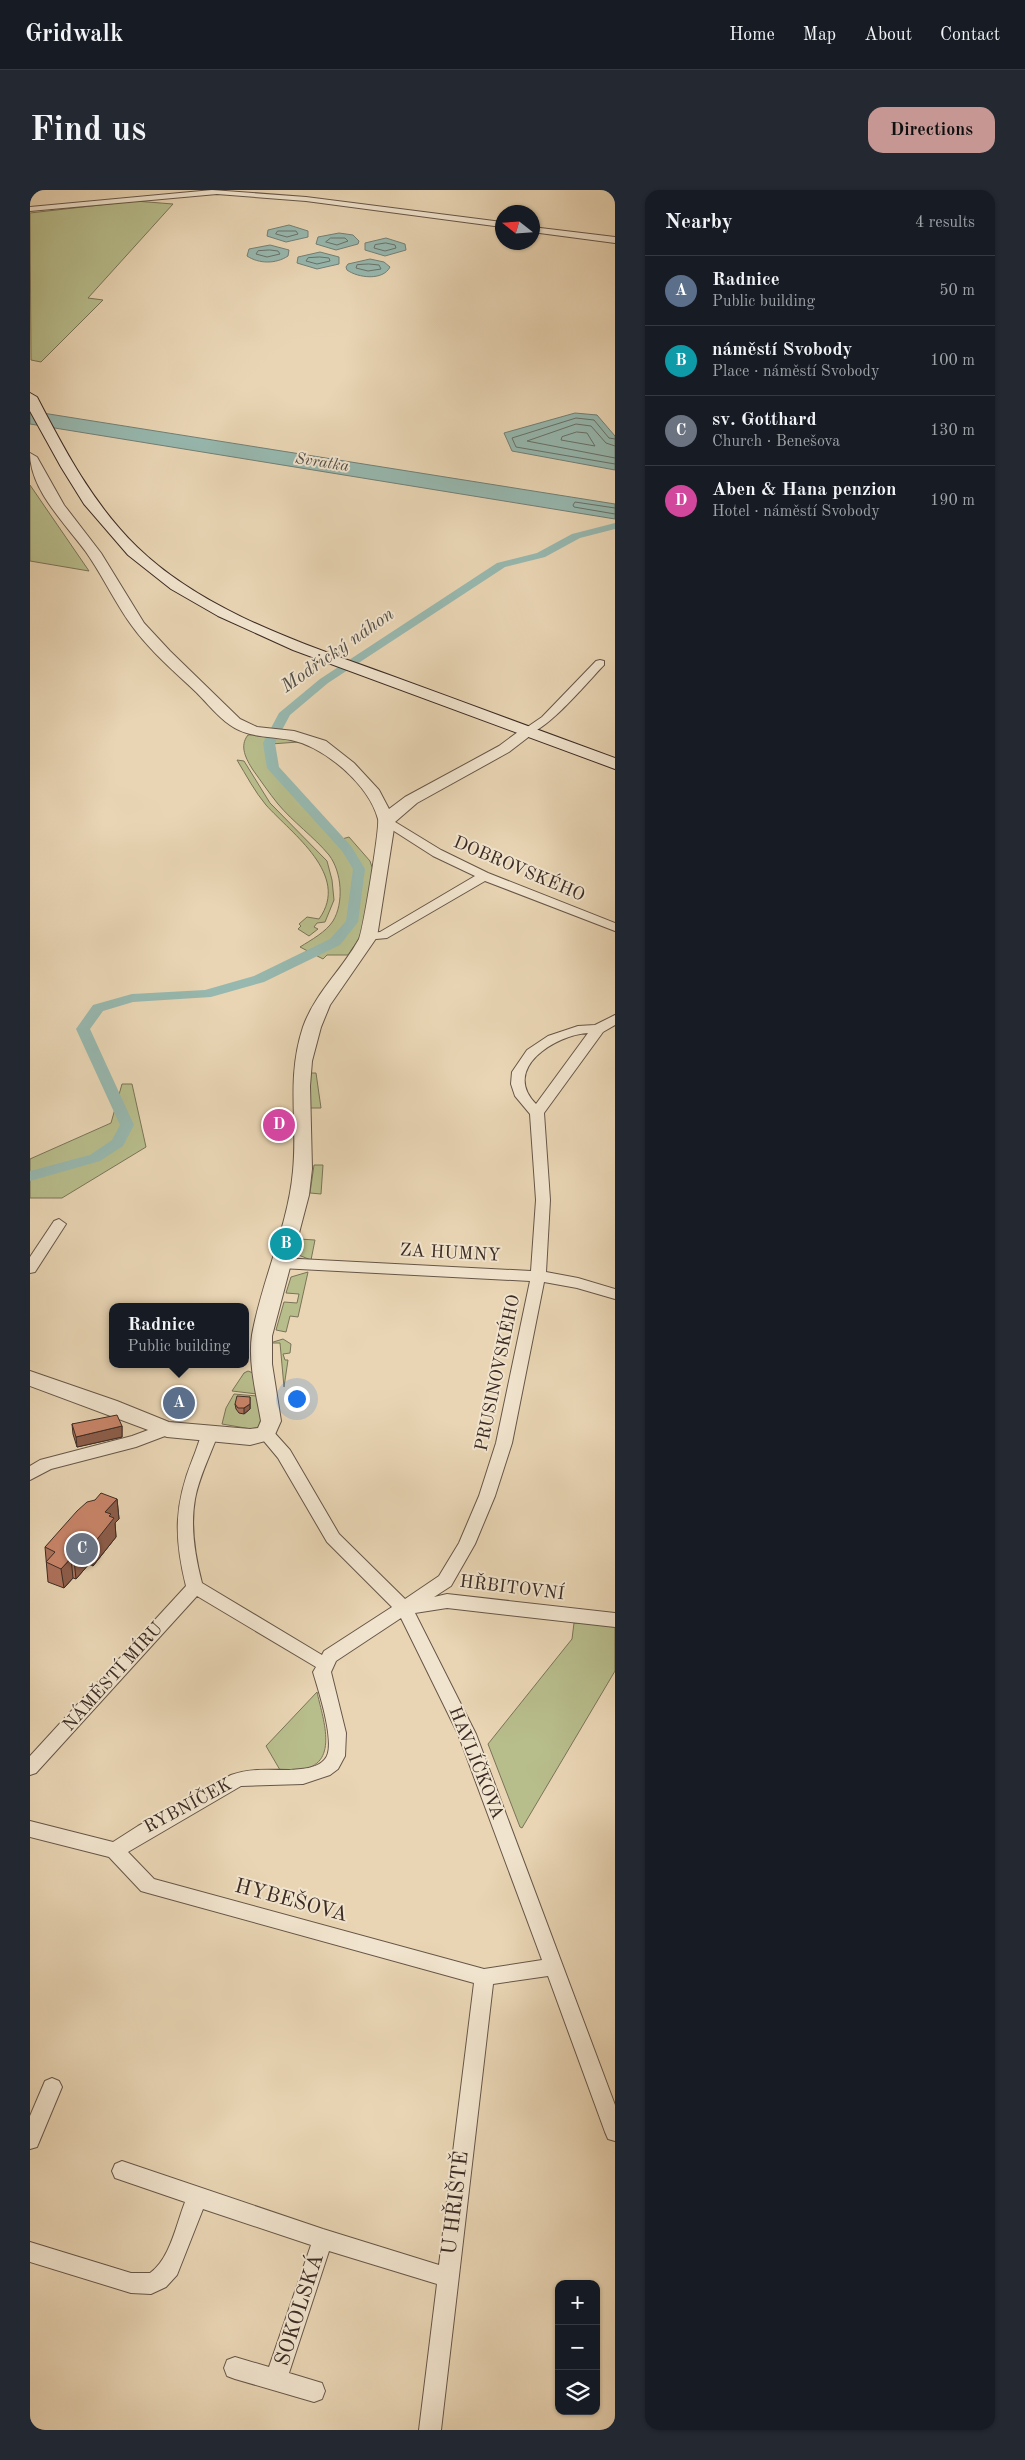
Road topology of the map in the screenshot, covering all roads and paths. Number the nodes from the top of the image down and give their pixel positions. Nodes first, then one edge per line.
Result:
1 (107, 190) edge
2 (104, 201) junction
3 (30, 209) edge
4 (495, 224) edge
5 (540, 230) edge
6 (615, 240) edge
7 (31, 399) edge
8 (30, 457) edge
9 (600, 663) dead end
10 (528, 732) junction
11 (615, 764) edge
12 (387, 821) junction
13 (484, 876) junction
14 (615, 927) edge
15 (369, 937) junction
16 (615, 1019) edge
17 (598, 1029) junction
18 (538, 1113) junction
19 (59, 1224) dead end
20 (280, 1263) junction
21 (30, 1268) edge
22 (538, 1276) junction
23 (615, 1294) edge
24 (30, 1378) edge
25 (167, 1429) junction
26 (210, 1434) junction
27 (266, 1434) junction
28 (30, 1474) edge
29 (195, 1587) junction
30 (405, 1609) junction
31 (615, 1620) edge
32 (324, 1664) junction
33 (30, 1768) edge
34 (30, 1829) edge
35 (115, 1851) junction
36 (554, 1967) junction
37 (484, 1977) junction
38 (52, 2087) dead end
39 (615, 2132) edge
40 (30, 2140) edge
41 (122, 2171) dead end
42 (197, 2197) junction
43 (323, 2240) junction
44 (30, 2252) edge
45 (447, 2277) junction
46 (235, 2368) dead end
47 (276, 2380) junction
48 (314, 2391) dead end
49 (430, 2430) edge

1 - 2 street
2 - 3 street
2 - 4 street
5 - 6 street
7 - 10 main road
8 - 12 street
9 - 10 street
10 - 11 main road
10 - 12 street
12 - 13 street, DOBROVSKÉHO
12 - 15 street
13 - 14 street, DOBROVSKÉHO
13 - 15 street
15 - 20 street
16 - 17 street
17 - 18 street
17 - 18 street
18 - 22 street, PRUSINOVSKÉHO
19 - 21 street
20 - 22 street, ZA HUMNY
20 - 27 street
22 - 23 street, ZA HUMNY
22 - 30 street, PRUSINOVSKÉHO
24 - 25 street
25 - 26 street
25 - 28 street
26 - 27 street
26 - 29 street
27 - 30 street, HAVLÍČKOVA
29 - 32 street
29 - 33 street, NÁMĚSTÍ MÍRU
30 - 31 street, HŘBITOVNÍ
30 - 32 street
30 - 36 street, HAVLÍČKOVA
32 - 35 street, RYBNÍČEK
34 - 35 street, HYBEŠOVA
35 - 37 street, HYBEŠOVA
36 - 37 street, HYBEŠOVA
36 - 39 street, HAVLÍČKOVA
37 - 45 street, U HŘIŠTĚ
38 - 40 street
41 - 42 street, SOKOLSKÁ
42 - 43 street, SOKOLSKÁ
42 - 44 street
43 - 45 street, SOKOLSKÁ
43 - 47 street, SOKOLSKÁ
45 - 49 street, U HŘIŠTĚ
46 - 47 street, SOKOLSKÁ
47 - 48 street, SOKOLSKÁ

